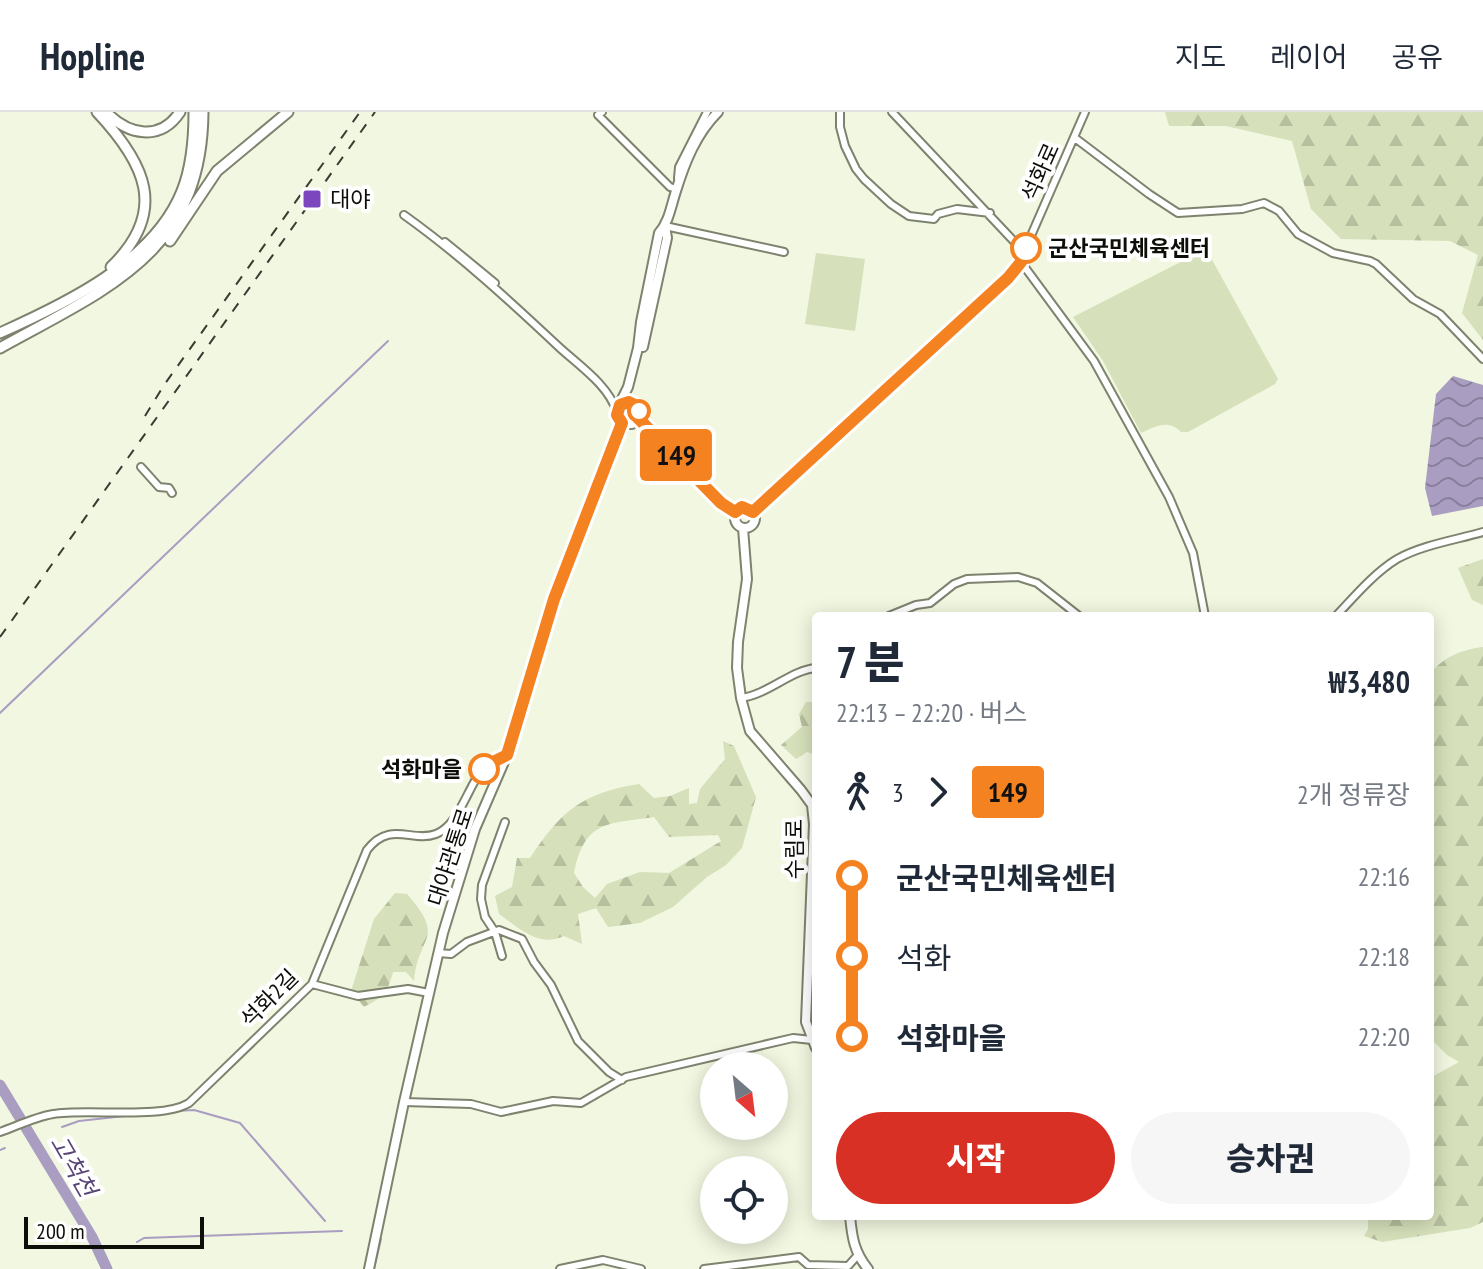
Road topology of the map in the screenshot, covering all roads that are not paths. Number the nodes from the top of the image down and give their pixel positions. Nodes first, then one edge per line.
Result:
1 (97, 112) edge
2 (180, 112) edge
3 (194, 112) edge
4 (203, 112) edge
5 (288, 112) edge
6 (602, 112) edge
7 (707, 112) edge
8 (718, 112) edge
9 (840, 112) edge
10 (892, 112) edge
11 (1085, 112) edge
12 (107, 113) edge
13 (1075, 138) junction
14 (676, 189) junction
15 (990, 213) junction
16 (405, 214) dead end
17 (665, 226) junction
18 (784, 252) dead end
19 (1024, 252) junction
20 (1021, 262) junction
21 (86, 294) junction
22 (0, 333) edge
23 (0, 348) edge
24 (1483, 359) edge
25 (635, 405) junction
26 (620, 406) junction
27 (638, 418) junction
28 (622, 423) junction
29 (141, 467) dead end
30 (172, 493) dead end
31 (735, 512) junction
32 (753, 512) junction
33 (743, 528) junction
34 (1483, 532) edge
35 (899, 612) edge
36 (1074, 612) edge
37 (1204, 612) edge
38 (1339, 612) edge
39 (812, 668) edge
40 (741, 698) junction
41 (507, 755) junction
42 (812, 805) edge
43 (505, 822) dead end
44 (812, 874) edge
45 (495, 932) junction
46 (438, 953) junction
47 (502, 956) dead end
48 (312, 984) junction
49 (429, 993) junction
50 (812, 1038) edge
51 (812, 1043) edge
52 (622, 1080) junction
53 (404, 1102) junction
54 (2, 1131) edge
55 (850, 1220) edge
56 (857, 1256) junction
57 (848, 1268) edge
58 (369, 1269) edge
59 (560, 1269) edge
60 (641, 1269) edge
61 (704, 1269) edge
62 (868, 1269) edge

1 - 21 highway
2 - 12 highway
3 - 21 highway
4 - 21 highway
5 - 21 highway
6 - 14 street
7 - 14 street
8 - 14 main road
9 - 15 street
10 - 15 street
11 - 13 street, 석화로
13 - 19 street, 석화로
13 - 24 street
14 - 17 main road
15 - 19 street
16 - 26 street
17 - 18 street
17 - 25 main road
17 - 26 main road
19 - 20 street, 석화로
20 - 32 street, 석화로
20 - 37 street
21 - 22 highway
21 - 23 highway
25 - 26 main road
25 - 27 main road
26 - 28 main road
27 - 28 main road
27 - 31 main road, 수림로
28 - 41 main road, 대야관통로
29 - 30 street
31 - 32 main road
31 - 33 main road, 수림로
32 - 33 main road
33 - 40 main road, 수림로
34 - 38 street
35 - 36 street
39 - 40 street
40 - 42 main road, 수림로
41 - 46 main road, 대야관통로
41 - 48 street, 석화2길
43 - 45 street
44 - 50 main road, 수림로
45 - 46 street
45 - 47 street
45 - 52 street
46 - 49 main road, 대야관통로
48 - 49 street
48 - 54 street, 석화2길
49 - 53 main road, 대야관통로
51 - 52 street
52 - 53 street
53 - 58 main road, 대야관통로
55 - 56 main road
56 - 57 street
56 - 62 main road
57 - 61 street
59 - 60 street

